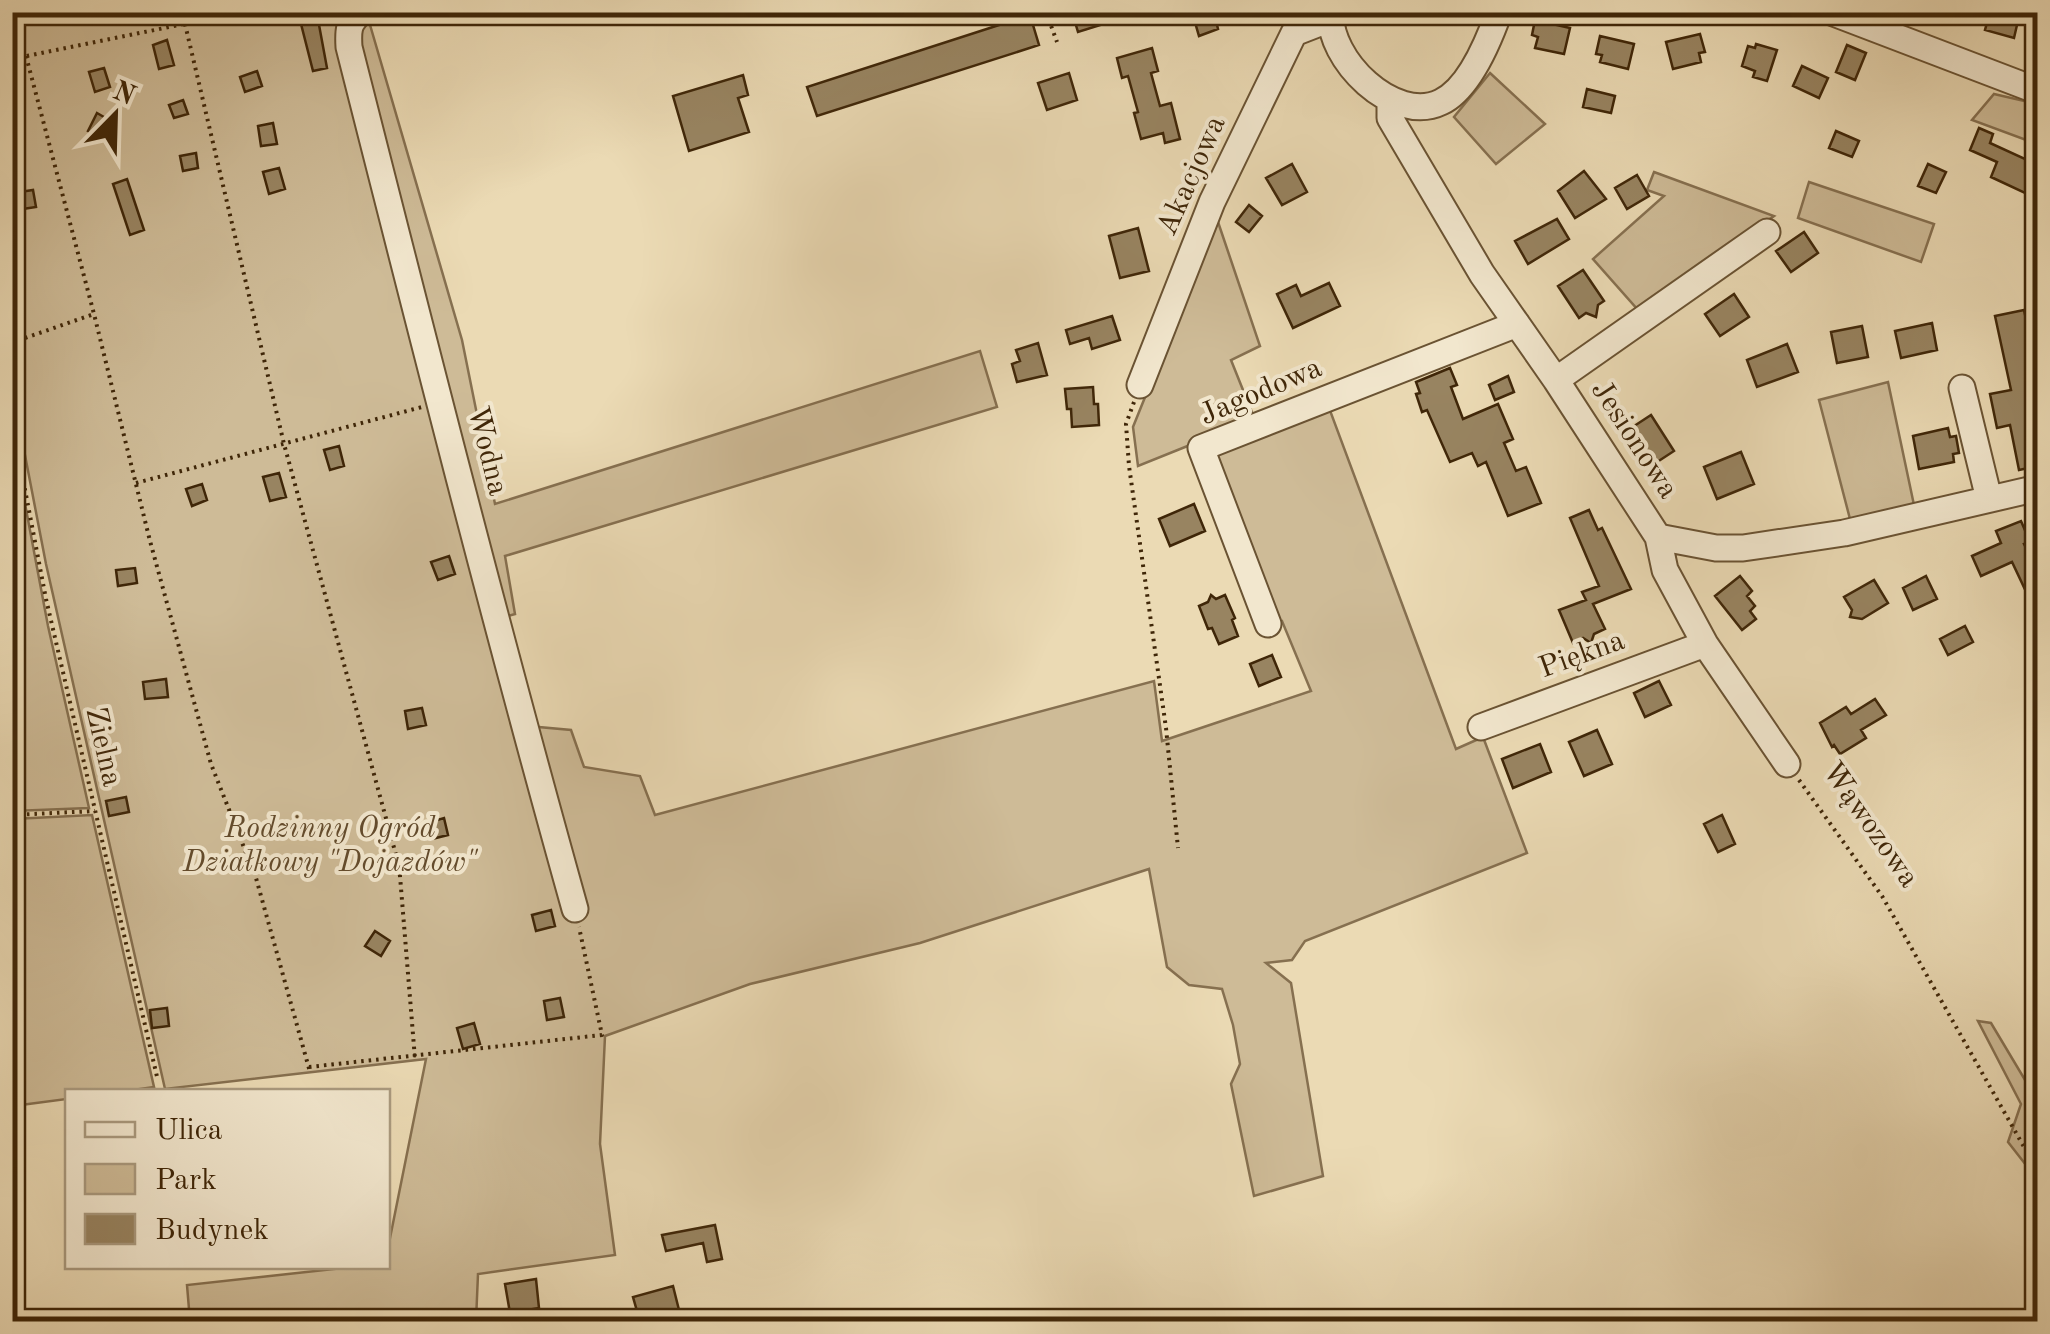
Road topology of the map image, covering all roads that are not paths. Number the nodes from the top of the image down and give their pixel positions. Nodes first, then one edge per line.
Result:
1 (361, 12) edge
2 (1499, 12) edge
3 (1832, 12) edge
4 (1331, 16) edge
5 (2038, 90) edge
6 (1390, 100) junction
7 (1767, 232) dead end
8 (1517, 324) junction
9 (1556, 380) junction
10 (1140, 385) road end
11 (1962, 388) dead end
12 (2038, 488) edge
13 (1989, 499) junction
14 (1658, 537) junction
15 (1268, 624) dead end
16 (1705, 644) junction
17 (1481, 728) dead end
18 (1787, 764) road end
19 (574, 909) road end

1 - 19 street, Wodna
2 - 6 street
3 - 5 street
4 - 6 street
4 - 10 street, Akacjowa
6 - 8 street, Jesionowa
7 - 9 street
8 - 9 street, Jesionowa
8 - 15 street, Jagodowa
9 - 14 street, Jesionowa
11 - 13 street
12 - 13 street, Jesionowa
13 - 14 street, Jesionowa
14 - 16 street, Wąwozowa
16 - 17 street, Piękna
16 - 18 street, Wąwozowa

